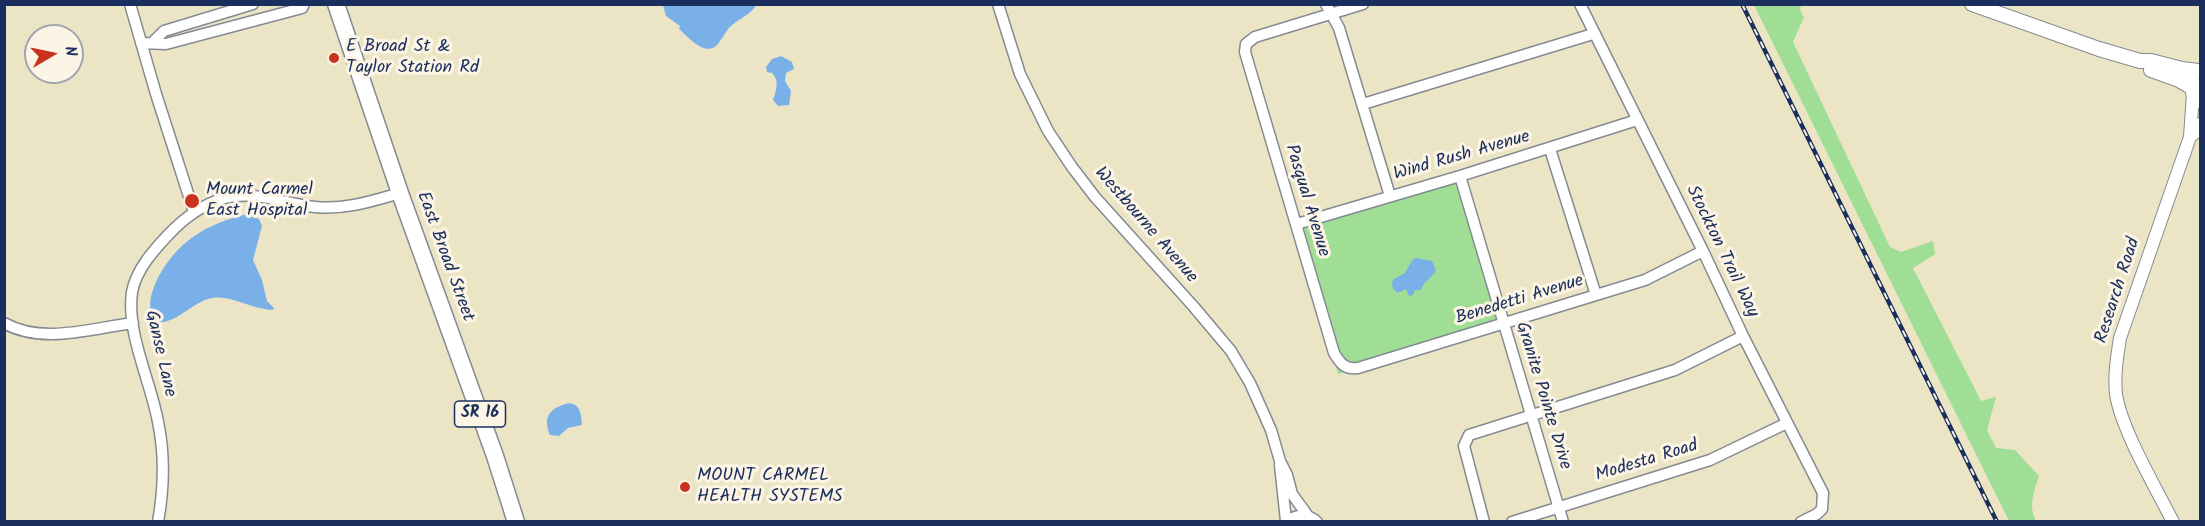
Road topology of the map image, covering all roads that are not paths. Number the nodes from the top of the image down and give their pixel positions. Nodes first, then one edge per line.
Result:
1 (130, 4) edge
2 (253, 4) edge
3 (304, 4) edge
4 (336, 4) edge
5 (999, 4) edge
6 (1363, 4) edge
7 (1580, 4) edge
8 (1972, 4) edge
9 (1329, 9) edge
10 (1593, 34) junction
11 (147, 43) junction
12 (2140, 62) junction
13 (2199, 70) edge
14 (2195, 94) edge
15 (1363, 104) junction
16 (1637, 120) junction
17 (2200, 124) edge
18 (2190, 137) junction
19 (1550, 149) junction
20 (1460, 176) junction
21 (400, 193) junction
22 (1390, 196) junction
23 (194, 212) junction
24 (1297, 224) junction
25 (1703, 251) junction
26 (1596, 295) junction
27 (4, 323) edge
28 (133, 323) junction
29 (1503, 323) junction
30 (1743, 336) junction
31 (1343, 366) joint
32 (1531, 416) junction
33 (1787, 423) junction
34 (1280, 462) junction
35 (1559, 507) junction
36 (1312, 519) edge
37 (1286, 521) edge
38 (158, 522) edge
39 (516, 522) edge
40 (1484, 522) edge
41 (1512, 522) edge
42 (1563, 522) edge
43 (1801, 522) edge
44 (2173, 522) edge

1 - 11 street
2 - 11 street
3 - 11 street
4 - 21 highway, East Broad Street / SR 16
5 - 34 street, Westbourne Avenue
6 - 9 street
7 - 10 street, Stockton Trail Way
8 - 12 main road
9 - 15 street
9 - 24 street, Pasqual Avenue
10 - 15 street
10 - 16 street, Stockton Trail Way
11 - 23 street
12 - 13 main road
12 - 14 main road
13 - 14 main road
14 - 18 street, Research Road
15 - 22 street
16 - 19 street, Wind Rush Avenue
16 - 25 street, Stockton Trail Way
17 - 18 street, Research Road
18 - 44 street, Research Road
19 - 20 street, Wind Rush Avenue
19 - 26 street
20 - 22 street, Wind Rush Avenue
20 - 29 street, Granite Pointe Drive
21 - 23 street, Ganse Lane
21 - 39 highway, East Broad Street / SR 16
22 - 24 street, Wind Rush Avenue
23 - 28 street, Ganse Lane
24 - 31 street, Pasqual Avenue
25 - 26 street, Benedetti Avenue
25 - 30 street, Stockton Trail Way
26 - 29 street, Benedetti Avenue
27 - 28 street
28 - 38 street, Ganse Lane
29 - 31 street, Benedetti Avenue
29 - 32 street, Granite Pointe Drive
30 - 32 street
30 - 33 street, Stockton Trail Way
32 - 35 street, Granite Pointe Drive
32 - 40 street
33 - 35 street, Modesta Road
33 - 43 street, Stockton Trail Way
34 - 36 street, Westbourne Avenue
34 - 37 street, Westbourne Avenue
35 - 41 street, Modesta Road
35 - 42 street, Granite Pointe Drive
36 - 37 street

